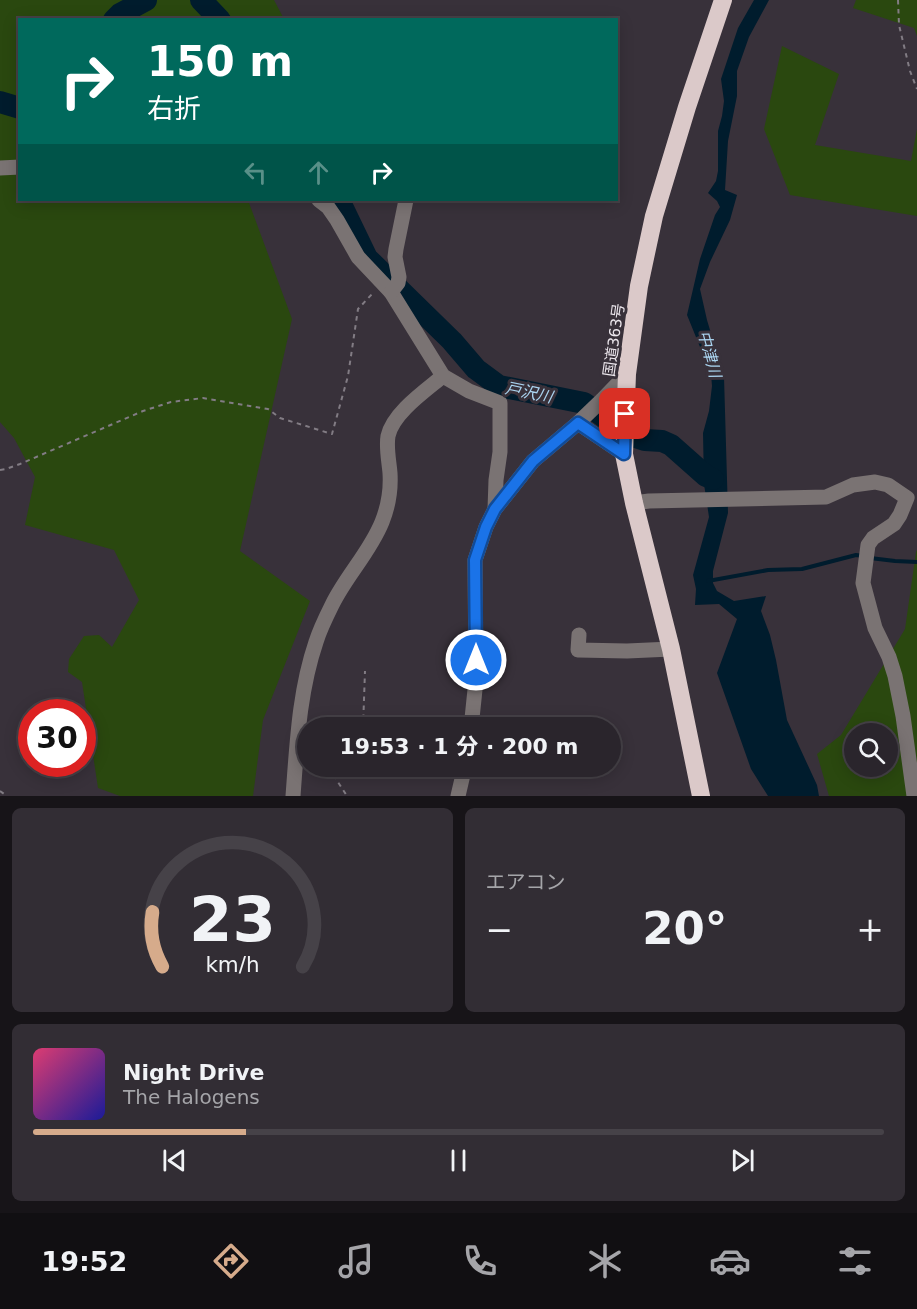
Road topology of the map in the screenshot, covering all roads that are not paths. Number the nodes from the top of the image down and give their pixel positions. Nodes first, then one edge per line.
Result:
1 (723, 0) edge
2 (18, 167) edge
3 (0, 168) edge
4 (320, 201) edge
5 (406, 201) edge
6 (391, 292) junction
7 (627, 374) junction
8 (443, 376) junction
9 (578, 423) junction
10 (624, 454) junction
11 (641, 502) junction
12 (495, 509) junction
13 (579, 635) dead end
14 (671, 649) junction
15 (472, 717) edge
16 (463, 777) edge
17 (293, 796) edge
18 (459, 796) edge
19 (701, 796) edge
20 (914, 796) edge

1 - 7 highway, 国道363号
2 - 3 street
4 - 6 street
5 - 6 street
6 - 8 street
7 - 9 street
7 - 10 highway, 国道363号
8 - 12 street
8 - 17 street
9 - 10 street
9 - 12 street
10 - 11 highway, 国道363号
11 - 14 highway, 国道363号
11 - 20 street
12 - 15 street
13 - 14 street
14 - 19 highway, 国道363号
16 - 18 street

